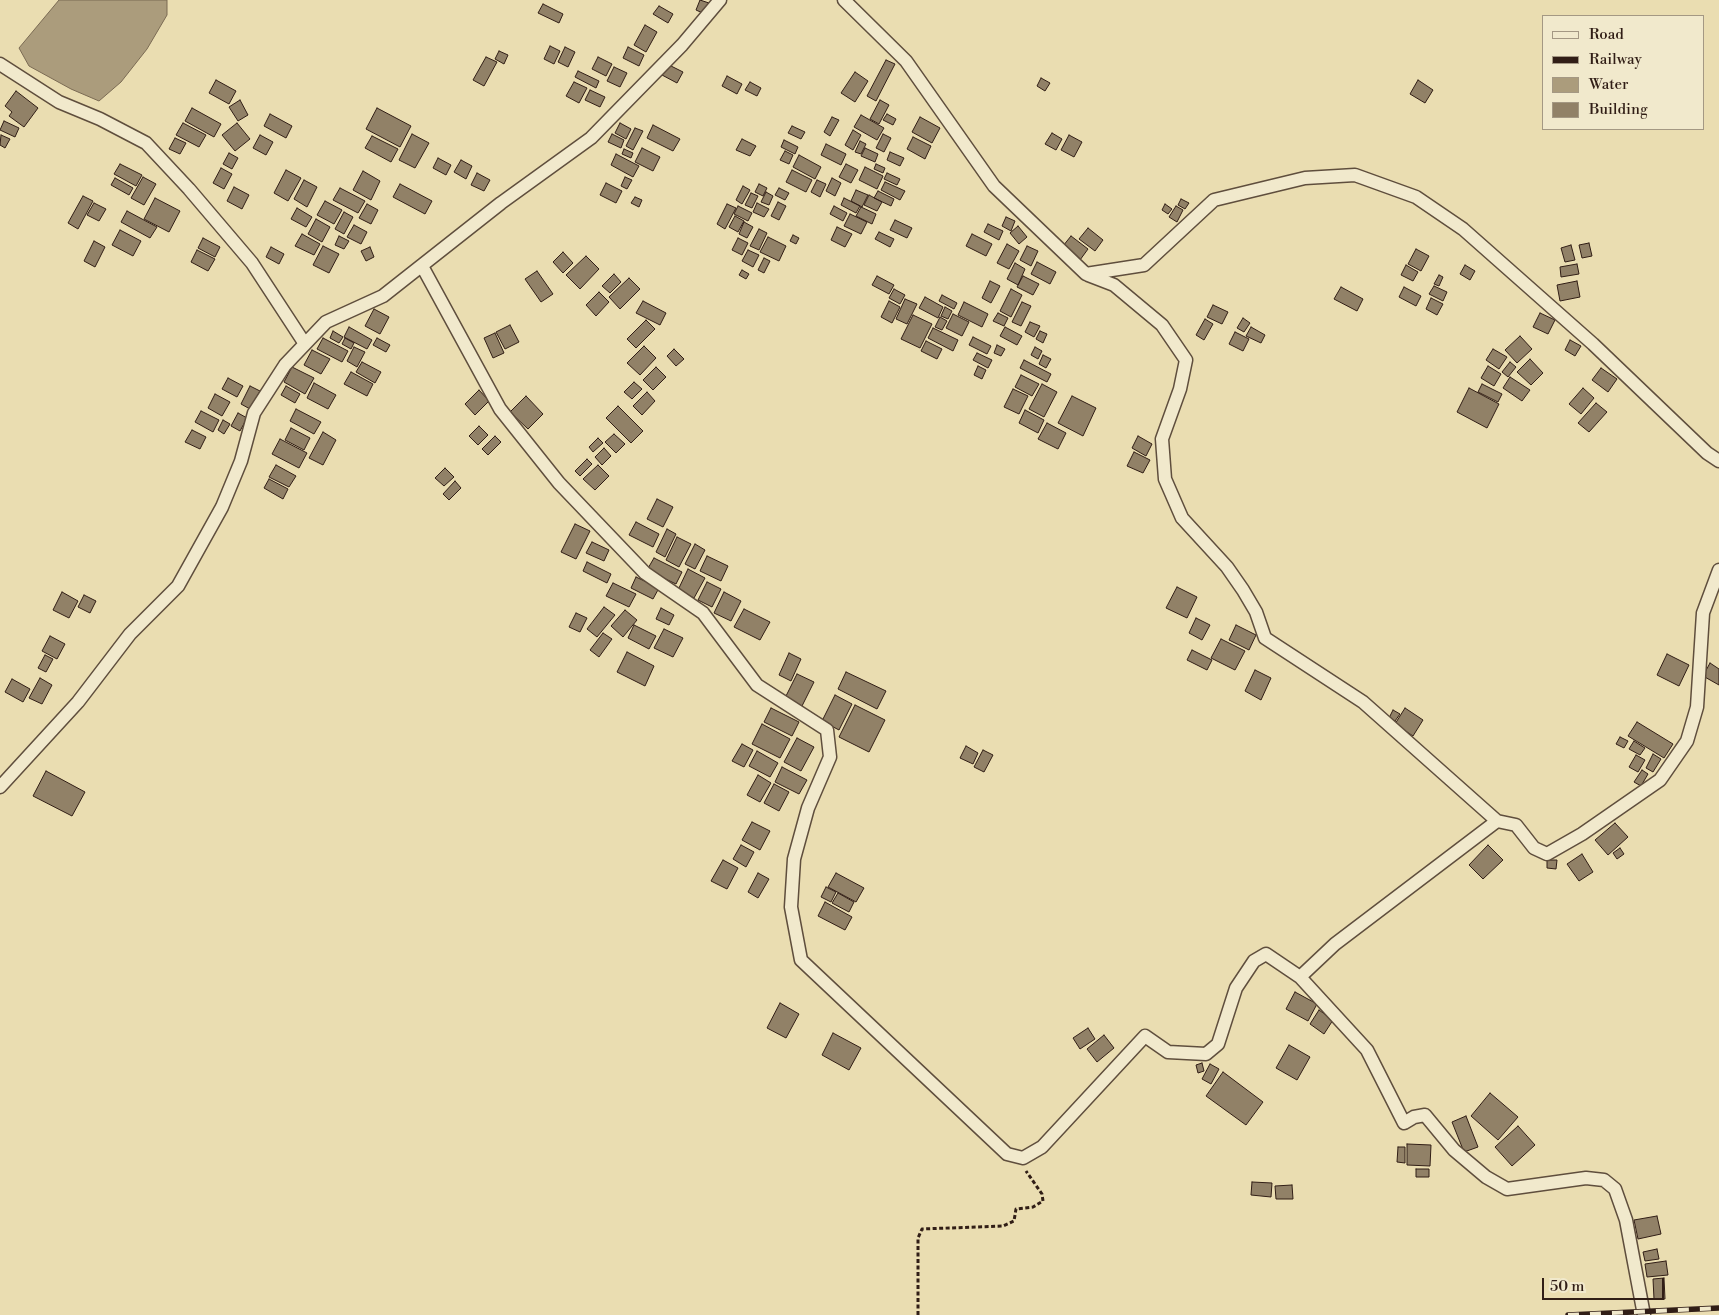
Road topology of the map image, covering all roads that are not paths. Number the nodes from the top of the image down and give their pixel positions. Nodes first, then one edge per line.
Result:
1 (720, 0) edge
2 (844, 0) edge
3 (0, 64) edge
4 (422, 266) junction
5 (1086, 274) junction
6 (305, 344) junction
7 (1719, 461) edge
8 (1719, 570) edge
9 (0, 787) edge
10 (1497, 821) junction
11 (1300, 977) junction
12 (1644, 1315) edge

1 - 4 street
2 - 5 street
3 - 6 street
4 - 6 street
4 - 11 street
5 - 7 street
5 - 10 street
6 - 9 street
8 - 10 street
10 - 11 street
11 - 12 street

